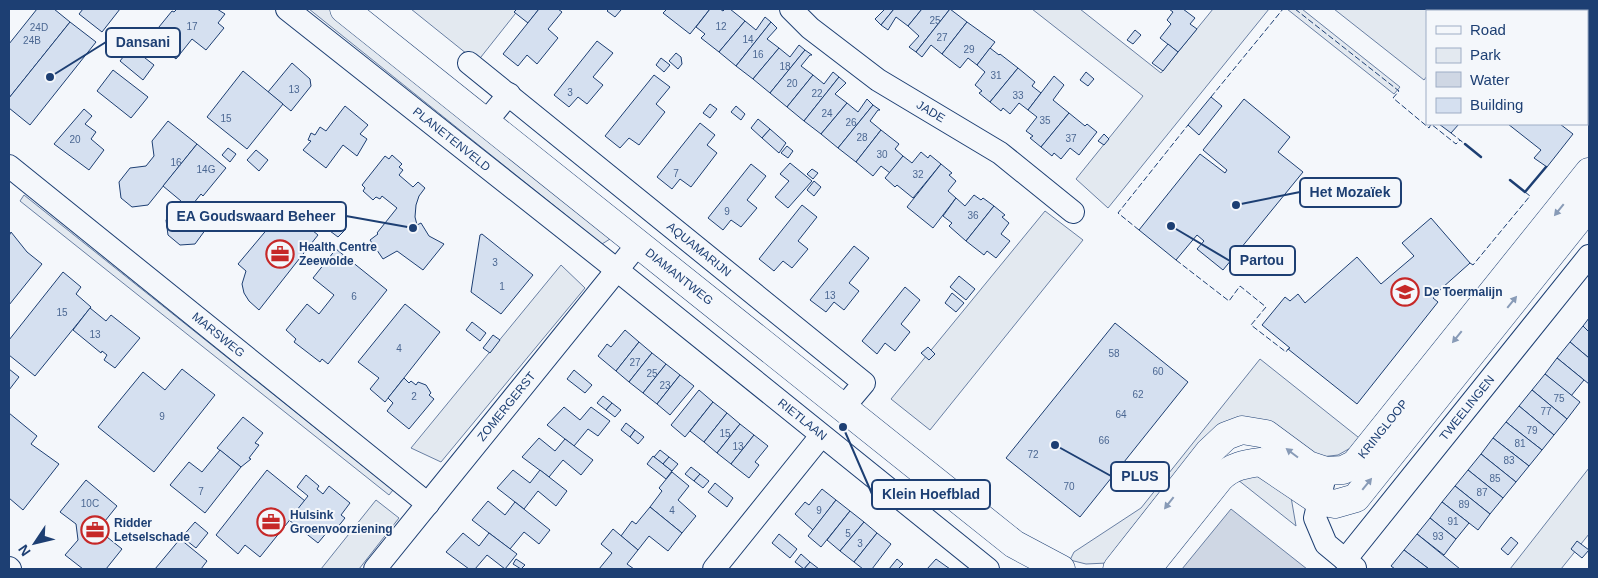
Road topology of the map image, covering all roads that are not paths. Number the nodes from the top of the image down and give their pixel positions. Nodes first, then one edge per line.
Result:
1 (287, 9) edge
2 (344, 9) edge
3 (791, 9) edge
4 (469, 63) dead end
5 (509, 94) junction
6 (486, 122) junction
7 (9, 166) edge
8 (1589, 172) edge
9 (1589, 206) edge
10 (1073, 212) dead end
11 (638, 244) junction
12 (1589, 256) edge
13 (617, 270) junction
14 (843, 408) junction
15 (821, 436) junction
16 (1326, 471) junction
17 (1319, 501) junction
18 (428, 504) junction
19 (1014, 544) junction
20 (1351, 564) edge
21 (375, 569) edge
22 (714, 569) edge
23 (988, 569) edge
24 (1030, 569) edge
25 (1060, 569) edge
26 (1116, 569) edge
27 (1147, 569) edge

1 - 13 street, PLANETENVELD
2 - 6 street, DIAMANTWEG
3 - 10 street, JADE
4 - 5 street, AQUAMARIJN
5 - 6 street
5 - 14 street, AQUAMARIJN
6 - 11 street, DIAMANTWEG
7 - 18 street, MARSWEG
8 -> 16 street, KRINGLOOP
17 -> 9 street, KRINGLOOP
11 - 13 street, ZOMERGERST
11 - 14 street, DIAMANTWEG
12 - 20 street, TWEELINGEN
13 - 15 street, RIETLAAN
13 - 18 street, ZOMERGERST
14 - 19 street, DIAMANTWEG
15 - 22 street
15 - 23 street, RIETLAAN
16 - 17 street
16 -> 26 street
17 - 20 street
17 - 27 street
18 - 21 street, ZOMERGERST
19 - 24 street, DIAMANTWEG
19 - 25 street, DIAMANTWEG

